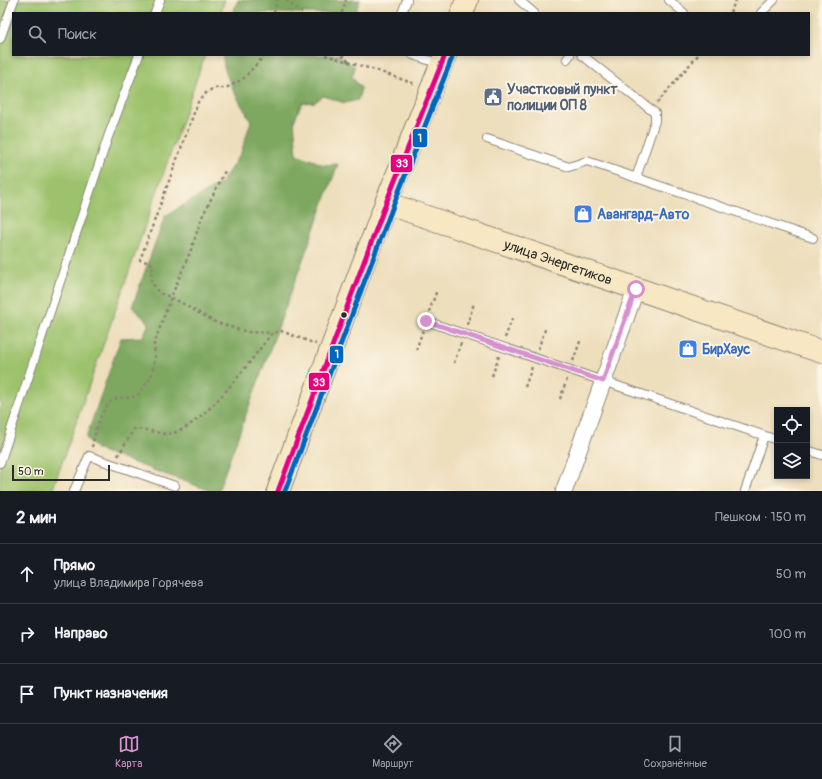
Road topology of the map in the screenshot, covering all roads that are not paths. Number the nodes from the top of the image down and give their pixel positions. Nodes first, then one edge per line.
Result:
1 (14, 0) edge
2 (160, 0) edge
3 (407, 0) edge
4 (467, 0) edge
5 (519, 0) edge
6 (669, 0) edge
7 (774, 0) edge
8 (155, 12) edge
9 (402, 12) edge
10 (462, 12) edge
11 (533, 12) edge
12 (683, 12) edge
13 (762, 12) edge
14 (0, 39) edge
15 (139, 56) edge
16 (419, 56) edge
17 (583, 56) edge
18 (443, 60) edge
19 (487, 139) dead end
20 (636, 178) junction
21 (386, 203) junction
22 (813, 238) dead end
23 (636, 289) junction
24 (426, 321) dead end
25 (822, 352) edge
26 (603, 381) junction
27 (764, 436) junction
28 (774, 439) edge
29 (810, 451) edge
30 (822, 455) edge
31 (0, 462) edge
32 (175, 486) dead end
33 (77, 490) edge
34 (278, 491) edge
35 (564, 491) edge
36 (746, 491) edge

1 - 14 lane
2 - 8 lane
3 - 9 lane
4 - 10 main road
5 - 11 lane
6 - 12 lane
7 - 13 lane
15 - 31 lane
16 - 18 lane
17 - 20 lane
18 - 21 main road
19 - 20 lane
20 - 22 lane
21 - 23 main road, улица Энергетиков
21 - 34 main road
23 - 25 main road, улица Энергетиков
23 - 26 street
24 - 26 lane
26 - 27 lane
26 - 35 street
27 - 28 lane
27 - 36 lane
29 - 30 lane
32 - 33 lane

